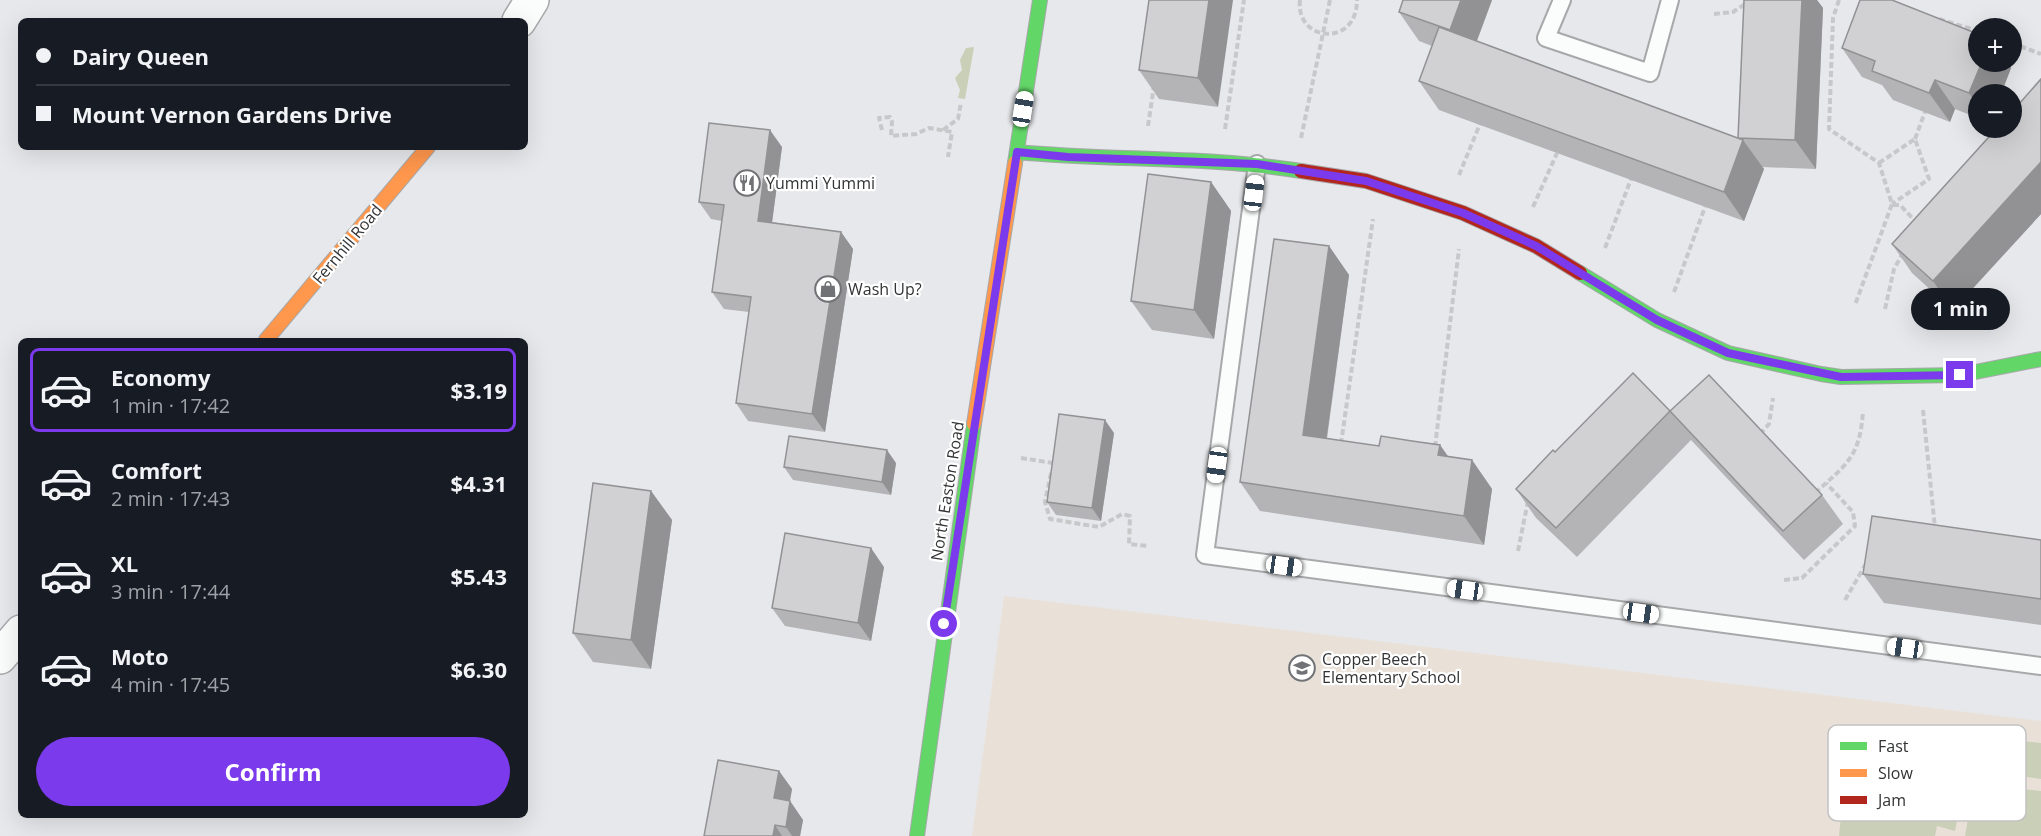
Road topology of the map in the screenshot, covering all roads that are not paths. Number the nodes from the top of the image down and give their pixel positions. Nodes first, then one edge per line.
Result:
1 (532, 0) edge
2 (1040, 0) edge
3 (1562, 0) edge
4 (1670, 0) edge
5 (521, 18) edge
6 (425, 150) edge
7 (1017, 152) junction
8 (1257, 164) junction
9 (268, 338) edge
10 (2041, 359) edge
11 (18, 636) edge
12 (0, 657) edge
13 (2041, 666) edge
14 (917, 836) edge

1 - 5 street
2 - 7 street, North Easton Road
3 - 4 lane
6 - 9 street, Fernhill Road
7 - 8 street
7 - 14 street, North Easton Road
8 - 10 street
8 - 13 lane
11 - 12 street

